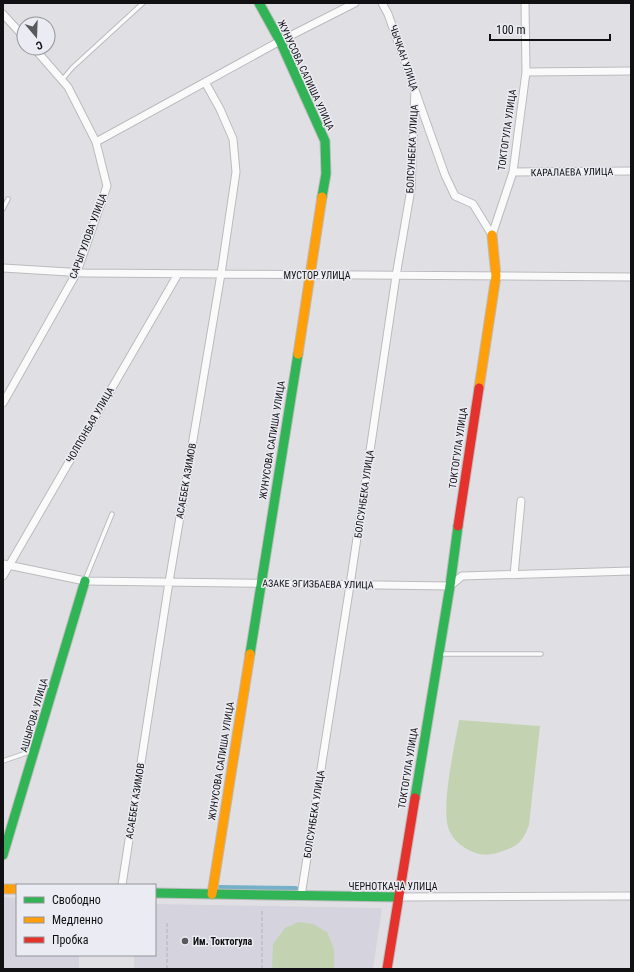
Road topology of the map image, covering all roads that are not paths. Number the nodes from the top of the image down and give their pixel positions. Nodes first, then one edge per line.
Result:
1 (143, 3) edge
2 (259, 3) edge
3 (355, 3) edge
4 (382, 3) edge
5 (525, 3) edge
6 (3, 14) edge
7 (16, 28) edge
8 (280, 41) junction
9 (41, 56) edge
10 (631, 71) edge
11 (526, 72) junction
12 (62, 80) junction
13 (205, 82) junction
14 (415, 89) junction
15 (96, 142) junction
16 (631, 171) edge
17 (513, 172) junction
18 (8, 199) dead end
19 (3, 209) edge
20 (492, 235) junction
21 (3, 268) edge
22 (77, 272) junction
23 (178, 274) junction
24 (221, 274) junction
25 (310, 275) junction
26 (396, 276) junction
27 (496, 276) junction
28 (631, 277) edge
29 (3, 403) edge
30 (521, 501) dead end
31 (112, 514) dead end
32 (6, 564) edge
33 (631, 571) edge
34 (514, 575) junction
35 (3, 576) edge
36 (85, 581) junction
37 (169, 582) junction
38 (260, 583) junction
39 (350, 585) junction
40 (450, 586) junction
41 (438, 654) junction
42 (541, 654) dead end
43 (35, 750) junction
44 (3, 761) edge
45 (3, 855) edge
46 (122, 884) edge
47 (3, 889) edge
48 (16, 889) edge
49 (156, 893) edge
50 (212, 894) junction
51 (301, 896) junction
52 (631, 896) edge
53 (398, 897) junction
54 (387, 969) edge

1 - 12 lane
2 - 8 street, ЖУНУСОВА САПИША УЛИЦА
3 - 8 street
4 - 14 street, ЧЫЧКАН УЛИЦА
5 - 11 street, ТОКТОГУЛА УЛИЦА
6 - 7 street
8 - 13 street
8 - 25 street, ЖУНУСОВА САПИША УЛИЦА
9 - 12 street, САРЫГУЛОВА УЛИЦА
10 - 11 street
11 - 17 street, ТОКТОГУЛА УЛИЦА
12 - 15 street, САРЫГУЛОВА УЛИЦА
13 - 15 street
13 - 24 street, АСАЕБЕК АЗИМОВ
14 - 20 street, ЧЫЧКАН УЛИЦА
14 - 26 street, БОЛСУНБЕКА УЛИЦА
15 - 22 street, САРЫГУЛОВА УЛИЦА
16 - 17 street, КАРАЛАЕВА УЛИЦА
17 - 20 street, ТОКТОГУЛА УЛИЦА
18 - 19 lane
20 - 27 street, ТОКТОГУЛА УЛИЦА
21 - 22 street, МУСТОР УЛИЦА
22 - 23 street, МУСТОР УЛИЦА
22 - 29 street, САРЫГУЛОВА УЛИЦА
23 - 24 street, МУСТОР УЛИЦА
23 - 32 street, ЧОЛПОНБАЯ УЛИЦА
24 - 25 street, МУСТОР УЛИЦА
24 - 37 street, АСАЕБЕК АЗИМОВ
25 - 26 street, МУСТОР УЛИЦА
25 - 38 street, ЖУНУСОВА САПИША УЛИЦА
26 - 27 street, МУСТОР УЛИЦА
26 - 39 street, БОЛСУНБЕКА УЛИЦА
27 - 28 street, МУСТОР УЛИЦА
27 - 40 street, ТОКТОГУЛА УЛИЦА
30 - 34 street
31 - 36 lane
32 - 35 street, ЧОЛПОНБАЯ УЛИЦА
32 - 36 street, АЗАКЕ ЭГИЗБАЕВА УЛИЦА
33 - 34 street
34 - 40 street
36 - 37 street, АЗАКЕ ЭГИЗБАЕВА УЛИЦА
36 - 43 street, АШЫРОВА УЛИЦА
37 - 38 street, АЗАКЕ ЭГИЗБАЕВА УЛИЦА
37 - 46 street, АСАЕБЕК АЗИМОВ
38 - 39 street, АЗАКЕ ЭГИЗБАЕВА УЛИЦА
38 - 50 street, ЖУНУСОВА САПИША УЛИЦА
39 - 40 street, АЗАКЕ ЭГИЗБАЕВА УЛИЦА
39 - 51 street, БОЛСУНБЕКА УЛИЦА
40 - 41 street, ТОКТОГУЛА УЛИЦА
41 - 42 lane
41 - 53 street, ТОКТОГУЛА УЛИЦА
43 - 44 lane
43 - 45 street, АШЫРОВА УЛИЦА
47 - 48 street
49 - 50 street, ЧЕРНОТКАЧА УЛИЦА
50 - 51 street, ЧЕРНОТКАЧА УЛИЦА
51 - 53 street, ЧЕРНОТКАЧА УЛИЦА
52 - 53 street, ЧЕРНОТКАЧА УЛИЦА
53 - 54 street, ТОКТОГУЛА УЛИЦА

